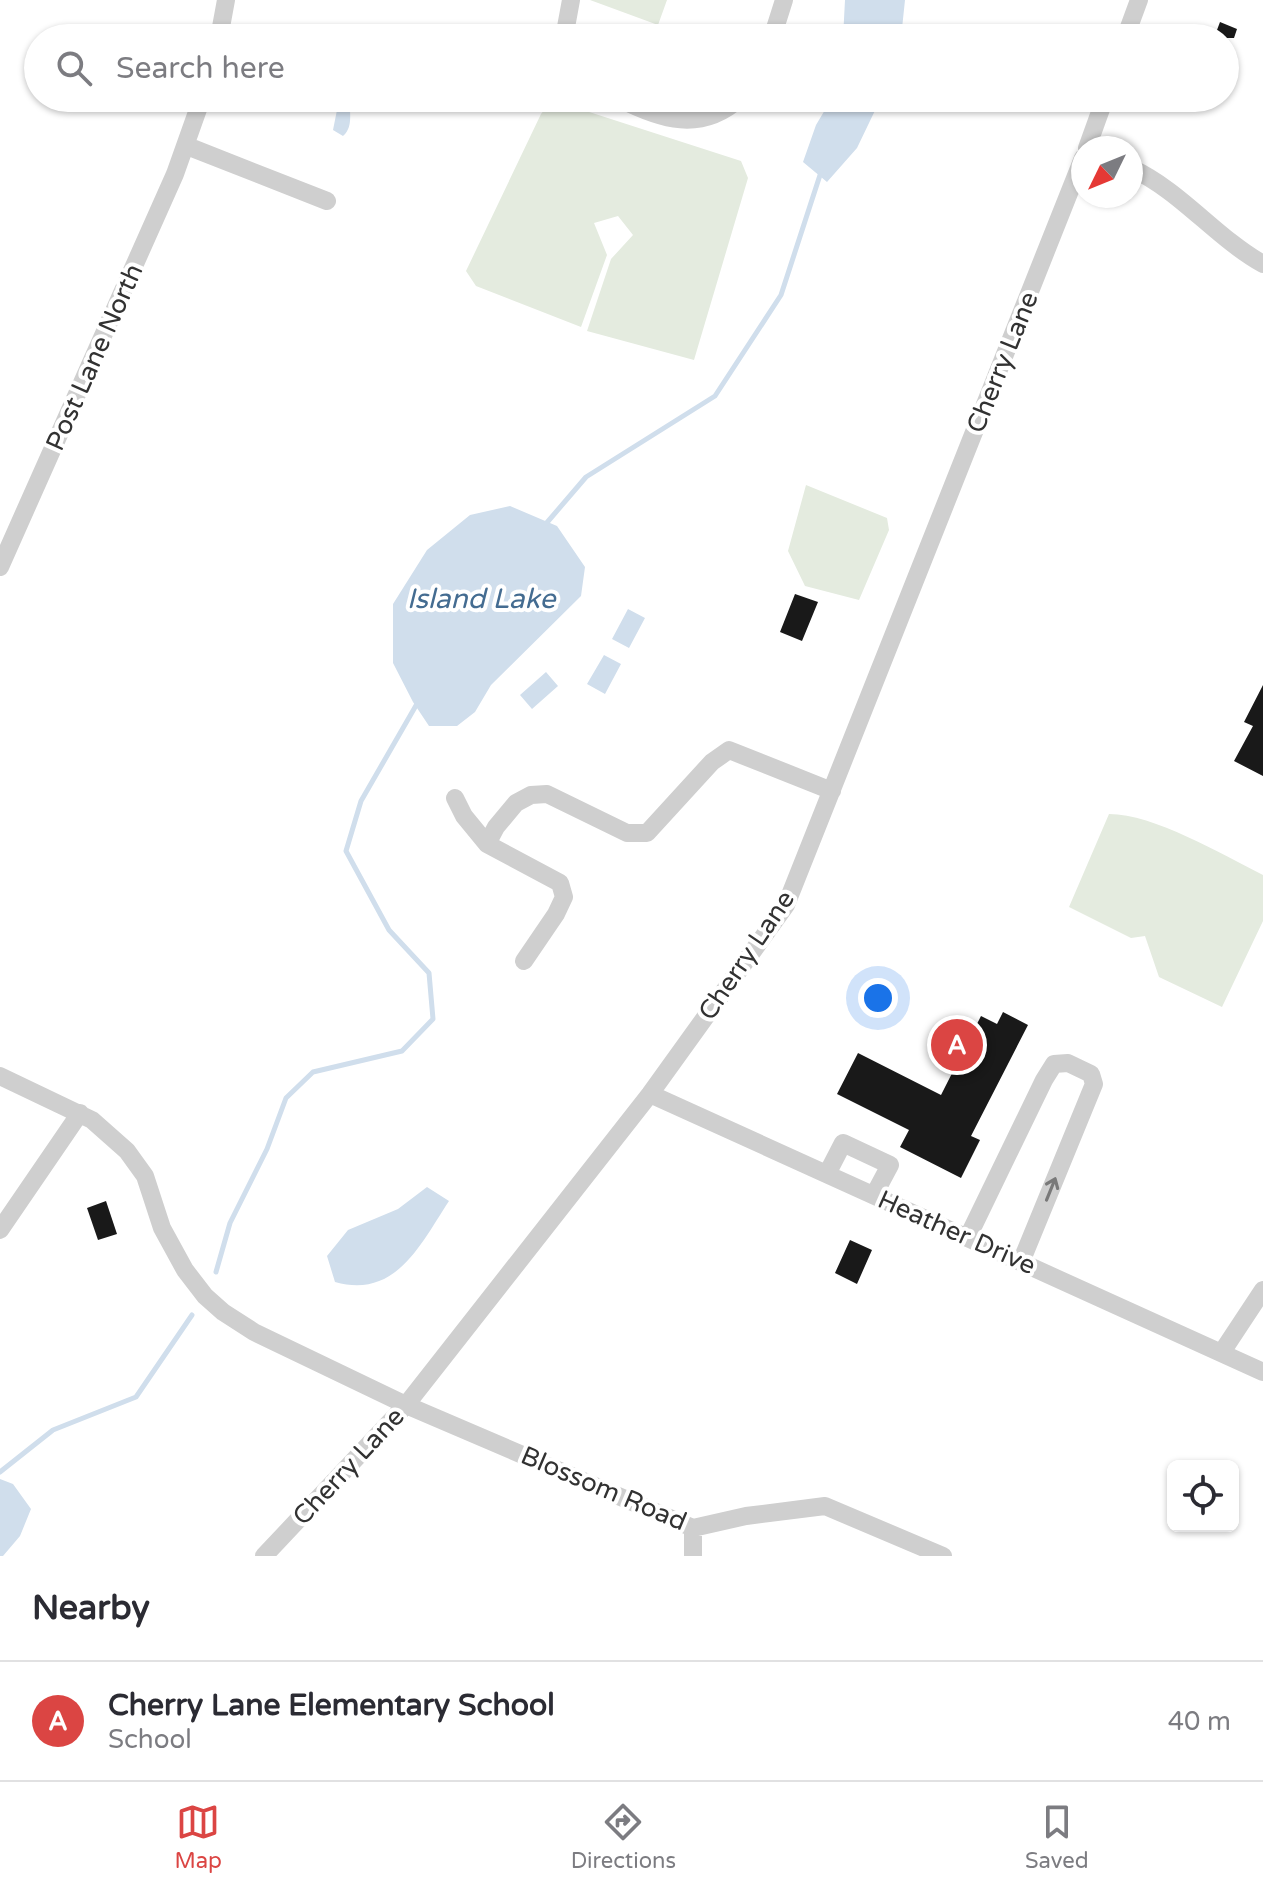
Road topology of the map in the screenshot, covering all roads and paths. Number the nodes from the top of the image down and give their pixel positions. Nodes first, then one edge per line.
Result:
1 (226, 0) edge
2 (571, 0) edge
3 (784, 0) edge
4 (1139, 0) edge
5 (222, 24) edge
6 (567, 24) edge
7 (776, 24) edge
8 (1130, 24) edge
9 (198, 112) edge
10 (654, 112) edge
11 (720, 112) edge
12 (1100, 112) edge
13 (1091, 136) edge
14 (187, 146) junction
15 (1143, 174) edge
16 (1071, 188) edge
17 (327, 201) dead end
18 (1263, 264) edge
19 (0, 567) edge
20 (832, 791) junction
21 (455, 798) dead end
22 (487, 844) junction
23 (524, 961) dead end
24 (0, 1076) edge
25 (650, 1094) junction
26 (80, 1113) junction
27 (827, 1174) junction
28 (874, 1195) junction
29 (0, 1230) edge
30 (968, 1237) junction
31 (1021, 1262) junction
32 (1263, 1290) edge
33 (1222, 1352) junction
34 (1263, 1372) edge
35 (406, 1405) junction
36 (693, 1528) junction
37 (271, 1553) edge
38 (693, 1556) edge
39 (943, 1556) edge

1 - 5 street
2 - 6 street
3 - 7 street
4 - 8 street
9 - 14 street, Post Lane North
10 - 11 street
12 - 13 street
14 - 17 street
14 - 19 street, Post Lane North
15 - 18 street
16 - 20 street, Cherry Lane
20 - 22 street
20 - 25 street, Cherry Lane
21 - 22 street
22 - 23 street
24 - 26 street, Blossom Road
25 - 27 street, Heather Drive
25 - 35 street, Cherry Lane
26 - 29 street
26 - 35 street, Blossom Road
27 - 28 street, Heather Drive
27 - 28 street
28 - 30 street, Heather Drive
30 - 31 street, Heather Drive
31 -> 30 street
31 - 33 street, Heather Drive
32 - 33 street
33 - 34 street, Heather Drive
35 - 36 street, Blossom Road
35 - 37 street, Cherry Lane
36 - 38 street
36 - 39 street, Blossom Road

